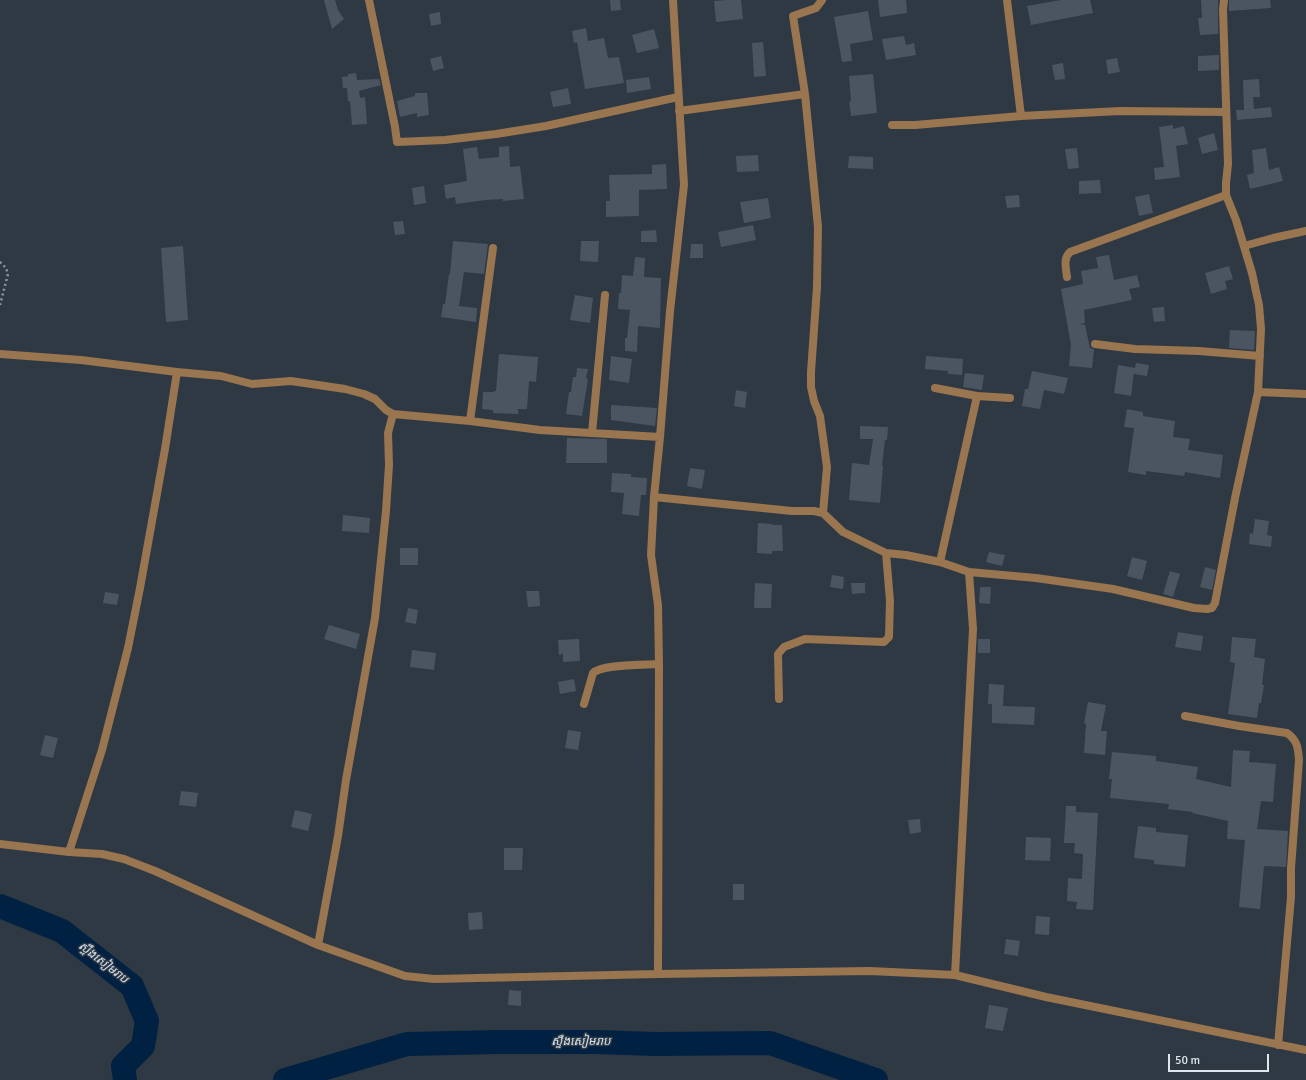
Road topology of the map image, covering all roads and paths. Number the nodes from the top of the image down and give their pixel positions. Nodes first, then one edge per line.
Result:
1 (369, 0) edge
2 (673, 0) edge
3 (822, 0) edge
4 (1007, 0) edge
5 (1224, 0) edge
6 (805, 94) junction
7 (678, 97) junction
8 (680, 111) junction
9 (1226, 112) junction
10 (1021, 116) junction
11 (892, 125) dead end
12 (1226, 195) junction
13 (1306, 230) edge
14 (1244, 246) junction
15 (493, 248) dead end
16 (0, 262) edge
17 (1067, 277) dead end
18 (605, 295) dead end
19 (0, 305) edge
20 (1095, 344) dead end
21 (0, 354) edge
22 (1260, 356) junction
23 (177, 372) junction
24 (935, 388) dead end
25 (1258, 392) junction
26 (1306, 394) edge
27 (977, 396) junction
28 (1010, 398) dead end
29 (393, 414) junction
30 (470, 421) junction
31 (592, 433) junction
32 (660, 437) junction
33 (654, 497) junction
34 (823, 513) junction
35 (886, 553) junction
36 (940, 562) junction
37 (968, 572) junction
38 (658, 664) junction
39 (779, 699) dead end
40 (584, 704) dead end
41 (1184, 716) dead end
42 (0, 844) edge
43 (69, 852) junction
44 (318, 945) junction
45 (658, 974) junction
46 (955, 975) junction
47 (1278, 1045) junction
48 (1306, 1050) edge

1 - 7 street
2 - 7 street
3 - 6 street
4 - 10 street
5 - 9 street
6 - 8 street
6 - 34 street
7 - 8 street
8 - 32 street
9 - 10 street
9 - 12 street
10 - 11 street
12 - 14 street
12 - 17 street
13 - 14 street
14 - 22 street
15 - 30 street
16 - 19 path
18 - 31 street
20 - 22 street
21 - 23 street
22 - 25 street
23 - 29 street
23 - 43 street
24 - 27 street
25 - 26 street
25 - 37 street
27 - 28 street
27 - 36 street
29 - 30 street
29 - 44 street
30 - 31 street
31 - 32 street
32 - 33 street
33 - 34 street
33 - 38 street
34 - 35 street
35 - 36 street
35 - 39 street
36 - 37 street
37 - 46 street
38 - 40 street
38 - 45 street
41 - 47 street
42 - 43 street
43 - 44 street
44 - 45 street
45 - 46 street
46 - 47 street
47 - 48 street

